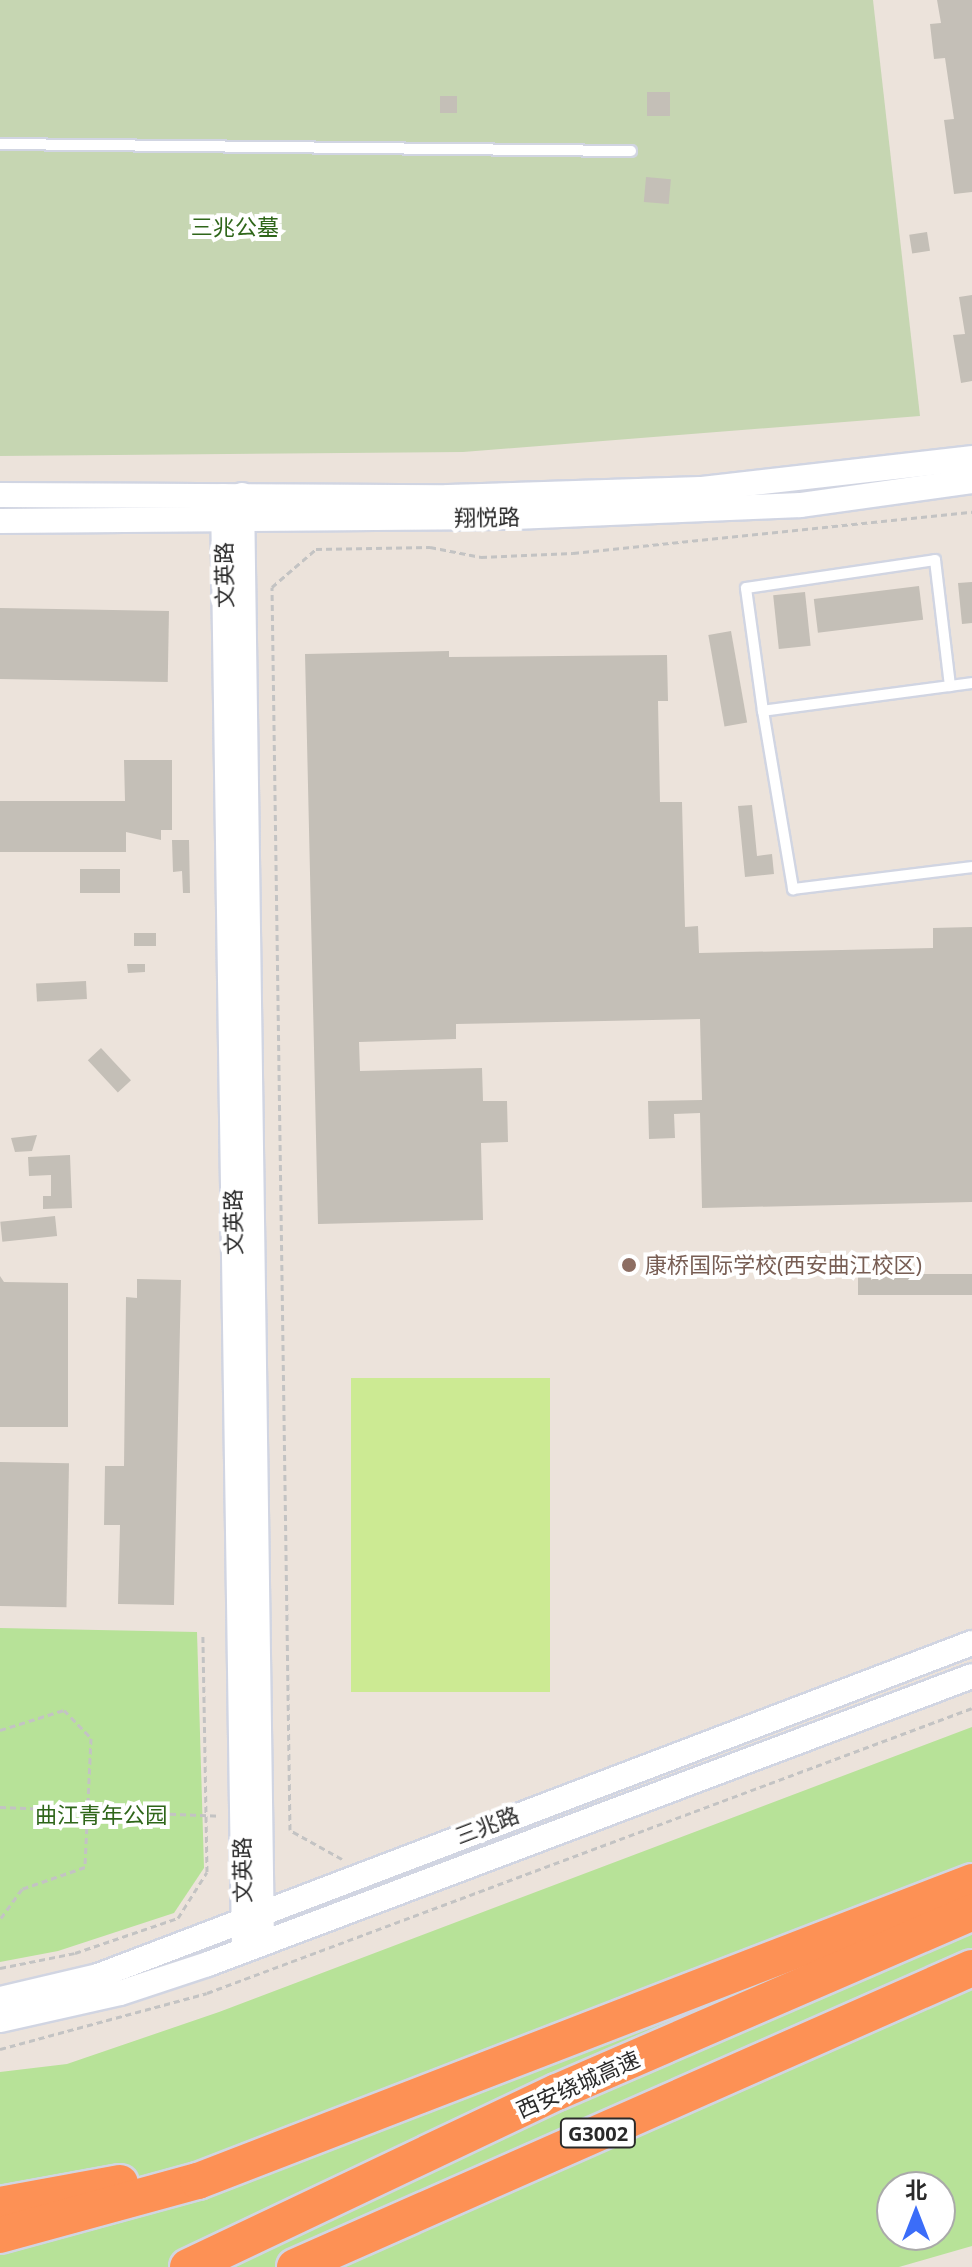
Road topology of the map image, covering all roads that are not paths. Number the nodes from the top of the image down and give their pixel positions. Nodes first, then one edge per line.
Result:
1 (0, 144) edge
2 (631, 151) dead end
3 (972, 458) edge
4 (972, 481) edge
5 (0, 495) edge
6 (232, 508) junction
7 (0, 521) edge
8 (972, 683) edge
9 (950, 686) junction
10 (763, 711) junction
11 (972, 867) edge
12 (972, 1643) edge
13 (972, 1676) edge
14 (972, 1882) edge
15 (972, 1912) edge
16 (252, 1914) junction
17 (253, 1945) junction
18 (972, 1968) edge
19 (0, 1999) edge
20 (0, 2020) edge
21 (708, 2084) junction
22 (413, 2098) junction
23 (0, 2205) edge
24 (0, 2235) edge
25 (188, 2267) edge
26 (295, 2267) edge
27 (351, 2267) edge

1 - 2 lane
3 - 6 street, 翔悦路
4 - 6 street, 翔悦路
5 - 6 street, 翔悦路
6 - 7 street, 翔悦路
6 - 16 street, 文英路
6 - 16 street, 文英路
8 - 9 lane
9 - 10 lane
9 - 10 lane
10 - 11 lane
12 - 16 street, 三兆路
13 - 17 street, 三兆路
14 - 22 highway
15 - 25 highway, 西安绕城高速 / G3002
16 - 17 street, 文英路
16 - 19 street, 三兆路
17 - 20 street, 三兆路
18 - 21 highway, G3002
21 - 26 highway, G3002
21 - 27 highway
22 - 23 highway
22 - 24 highway

